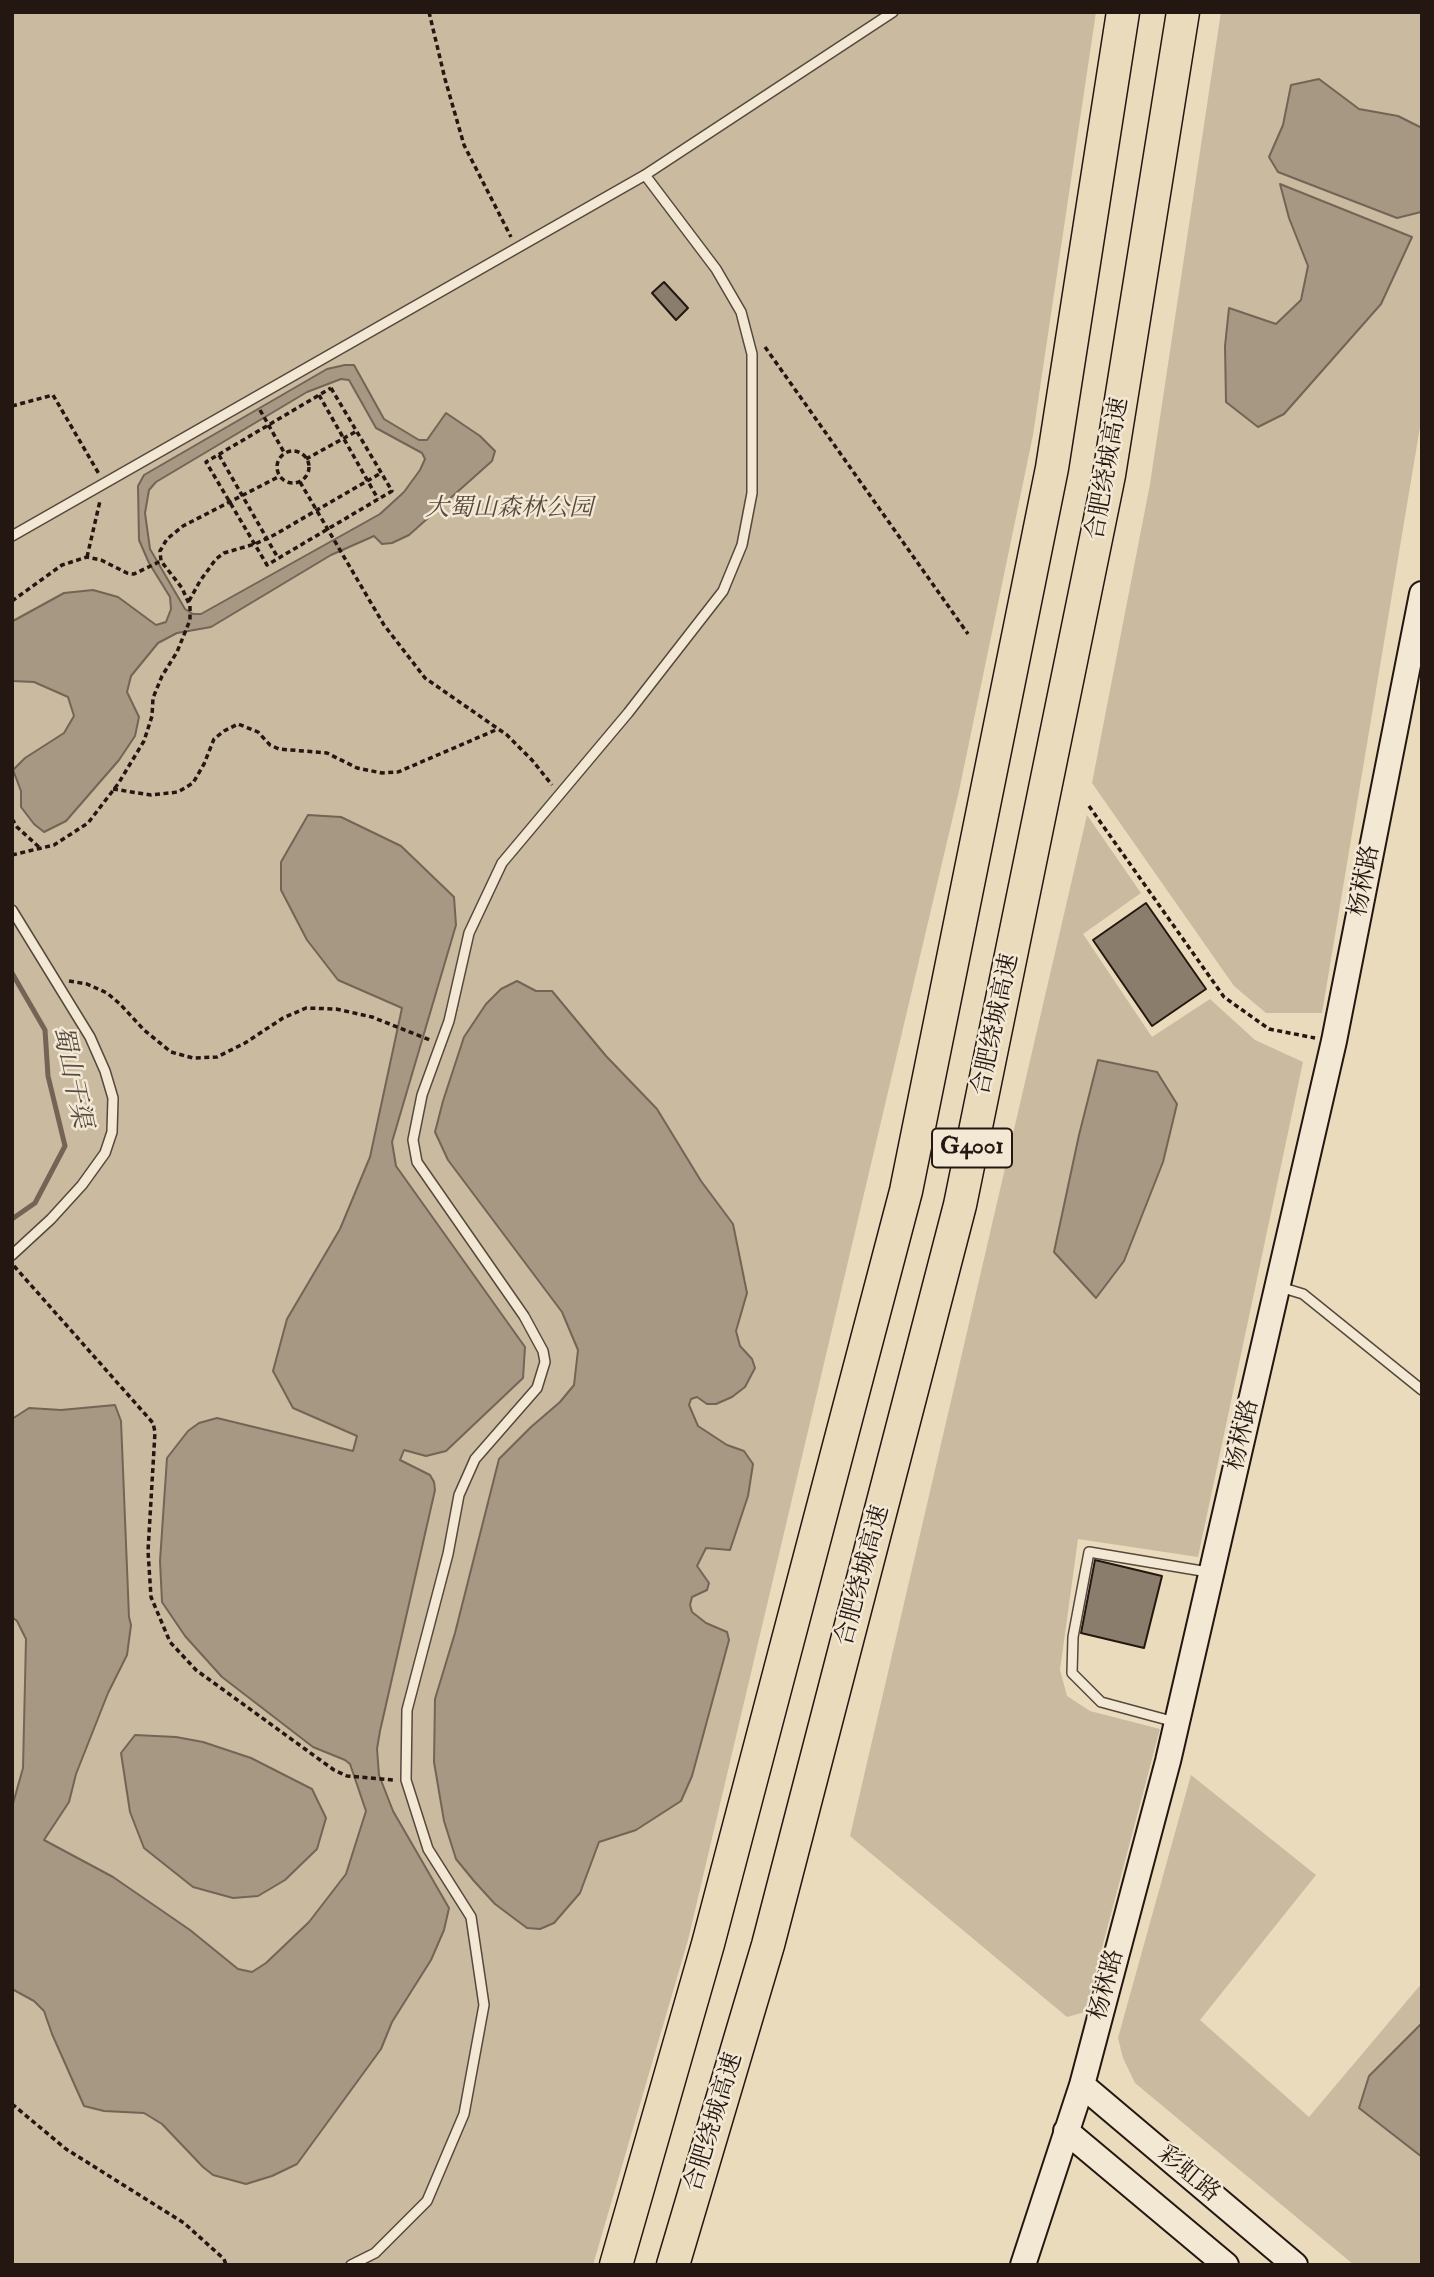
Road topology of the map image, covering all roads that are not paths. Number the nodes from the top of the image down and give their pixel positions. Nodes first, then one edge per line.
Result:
1 (893, 12) edge
2 (1123, 12) edge
3 (1183, 12) edge
4 (645, 175) junction
5 (12, 537) edge
6 (1422, 594) edge
7 (12, 910) edge
8 (12, 1255) edge
9 (1279, 1287) junction
10 (1422, 1390) edge
11 (1212, 1573) junction
12 (1176, 1723) junction
13 (1082, 2085) junction
14 (1066, 2131) junction
15 (351, 2265) edge
16 (616, 2265) edge
17 (673, 2265) edge
18 (1023, 2265) edge
19 (1226, 2265) edge
20 (1295, 2265) edge

1 - 4 lane
2 - 16 highway, G4001
3 - 17 highway, 合肥绕城高速 / G4001
4 - 5 lane
4 - 15 lane
6 - 9 street, 杨林路
7 - 8 lane
9 - 10 lane
9 - 11 street, 杨林路
11 - 12 street, 杨林路
11 - 12 lane
12 - 13 street, 杨林路
13 - 14 street, 杨林路
13 - 20 street, 彩虹路
14 - 18 street, 杨林路
14 - 19 street, 彩虹路

